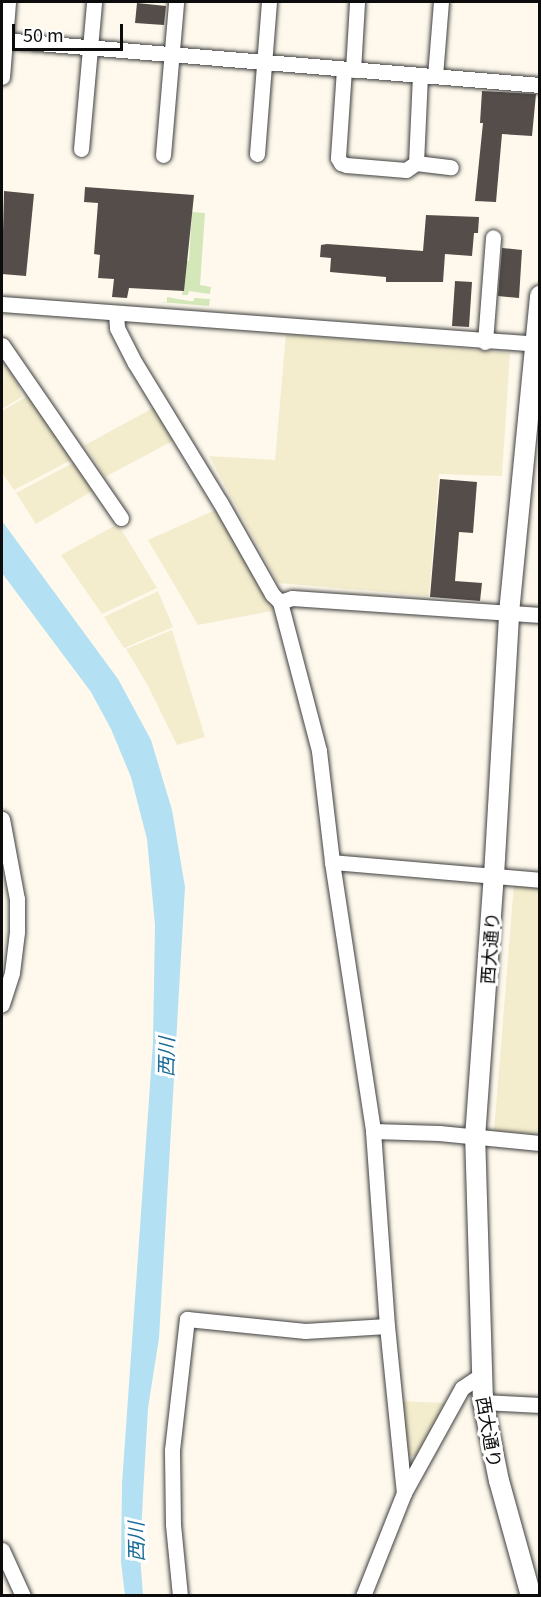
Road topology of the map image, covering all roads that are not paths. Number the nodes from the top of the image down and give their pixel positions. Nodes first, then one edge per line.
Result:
1 (8, 2) edge
2 (94, 2) edge
3 (176, 2) edge
4 (269, 2) edge
5 (357, 2) edge
6 (441, 2) edge
7 (4, 40) edge
8 (90, 46) junction
9 (172, 55) junction
10 (266, 64) junction
11 (349, 70) junction
12 (428, 76) junction
13 (2, 77) edge
14 (540, 85) edge
15 (81, 149) dead end
16 (257, 154) dead end
17 (164, 155) dead end
18 (416, 163) junction
19 (451, 167) dead end
20 (493, 237) dead end
21 (540, 296) edge
22 (2, 304) edge
23 (116, 313) junction
24 (485, 342) junction
25 (538, 344) edge
26 (2, 345) edge
27 (121, 518) dead end
28 (280, 602) junction
29 (509, 613) junction
30 (540, 615) edge
31 (2, 819) edge
32 (332, 862) junction
33 (494, 876) junction
34 (540, 880) edge
35 (9, 941) edge
36 (2, 1004) edge
37 (373, 1131) junction
38 (475, 1138) junction
39 (540, 1143) edge
40 (387, 1326) junction
41 (480, 1376) junction
42 (483, 1402) junction
43 (540, 1405) edge
44 (404, 1493) junction
45 (2, 1550) edge
46 (23, 1596) edge
47 (180, 1596) edge
48 (363, 1596) edge
49 (531, 1596) edge

1 - 7 street
2 - 8 street
3 - 9 street
4 - 10 street
5 - 11 street
6 - 12 street
7 - 8 street
7 - 13 street
8 - 9 street
8 - 15 street
9 - 10 street
9 - 17 street
10 - 11 street
10 - 16 street
11 - 12 street
11 - 18 street
12 - 14 street
12 - 18 street
18 - 19 street
20 - 24 street
21 - 25 street, 西大通り
22 - 23 street
23 - 24 street
23 - 28 street
24 - 25 street
25 - 29 street, 西大通り
26 - 27 street
28 - 29 street
28 - 32 street
29 - 30 street
29 - 33 street, 西大通り
31 - 35 street
32 - 33 street
32 - 37 street
33 - 34 street
33 - 38 street, 西大通り
35 - 36 street
37 - 38 street
37 - 40 street
38 - 39 street
38 - 41 street, 西大通り
40 - 44 street
40 - 47 street
41 - 42 street, 西大通り
41 - 44 street
42 - 43 street
42 - 49 street, 西大通り
44 - 48 street
45 - 46 street

